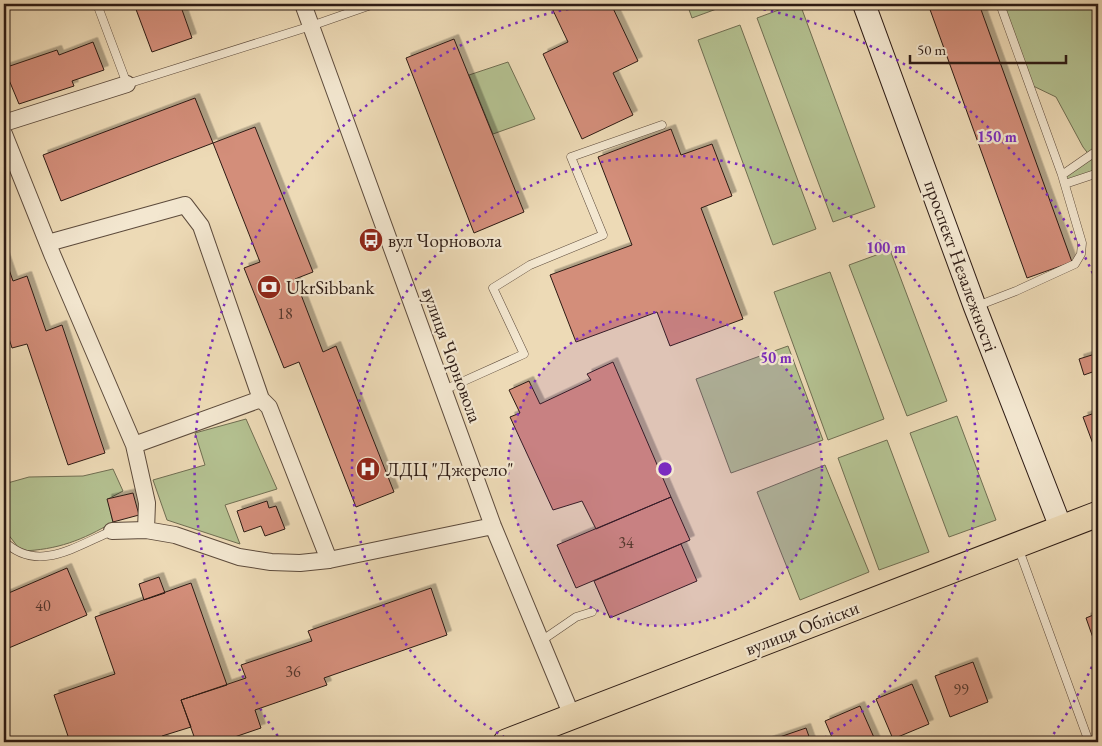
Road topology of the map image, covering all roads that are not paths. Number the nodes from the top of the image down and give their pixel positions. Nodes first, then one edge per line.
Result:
1 (97, 4) edge
2 (303, 4) edge
3 (374, 4) edge
4 (864, 4) edge
5 (1000, 4) edge
6 (312, 26) junction
7 (127, 84) junction
8 (4, 123) edge
9 (662, 125) dead end
10 (4, 134) edge
11 (1098, 150) edge
12 (1098, 173) edge
13 (1062, 175) junction
14 (1065, 184) junction
15 (48, 243) junction
16 (975, 307) junction
17 (444, 390) junction
18 (261, 398) junction
19 (134, 445) junction
20 (1098, 514) edge
21 (494, 526) junction
22 (1061, 528) junction
23 (146, 530) junction
24 (112, 531) joint
25 (4, 541) edge
26 (1017, 546) junction
27 (330, 560) junction
28 (592, 612) dead end
29 (541, 642) junction
30 (572, 716) junction
31 (506, 742) edge
32 (1089, 742) edge

1 - 7 lane
2 - 6 street, вулиця Чорновола
3 - 6 lane
4 - 16 main road, проспект Незалежності
5 - 13 lane
6 - 7 lane
6 - 17 street, вулиця Чорновола
7 - 8 street
9 - 17 lane
10 - 15 street
11 - 13 lane
12 - 14 lane
13 - 14 lane
14 - 16 lane
15 - 18 street
15 - 19 street
16 - 22 main road, проспект Незалежності
17 - 21 street, вулиця Чорновола
18 - 19 street
18 - 27 street
19 - 23 street
20 - 22 main road, вулиця Обліски
21 - 27 street
21 - 29 street, вулиця Чорновола
22 - 26 main road, вулиця Обліски
23 - 24 street
23 - 27 street
24 - 25 lane
26 - 30 main road, вулиця Обліски
26 - 32 lane
28 - 29 lane
29 - 30 street, вулиця Чорновола
30 - 31 main road, вулиця Обліски

